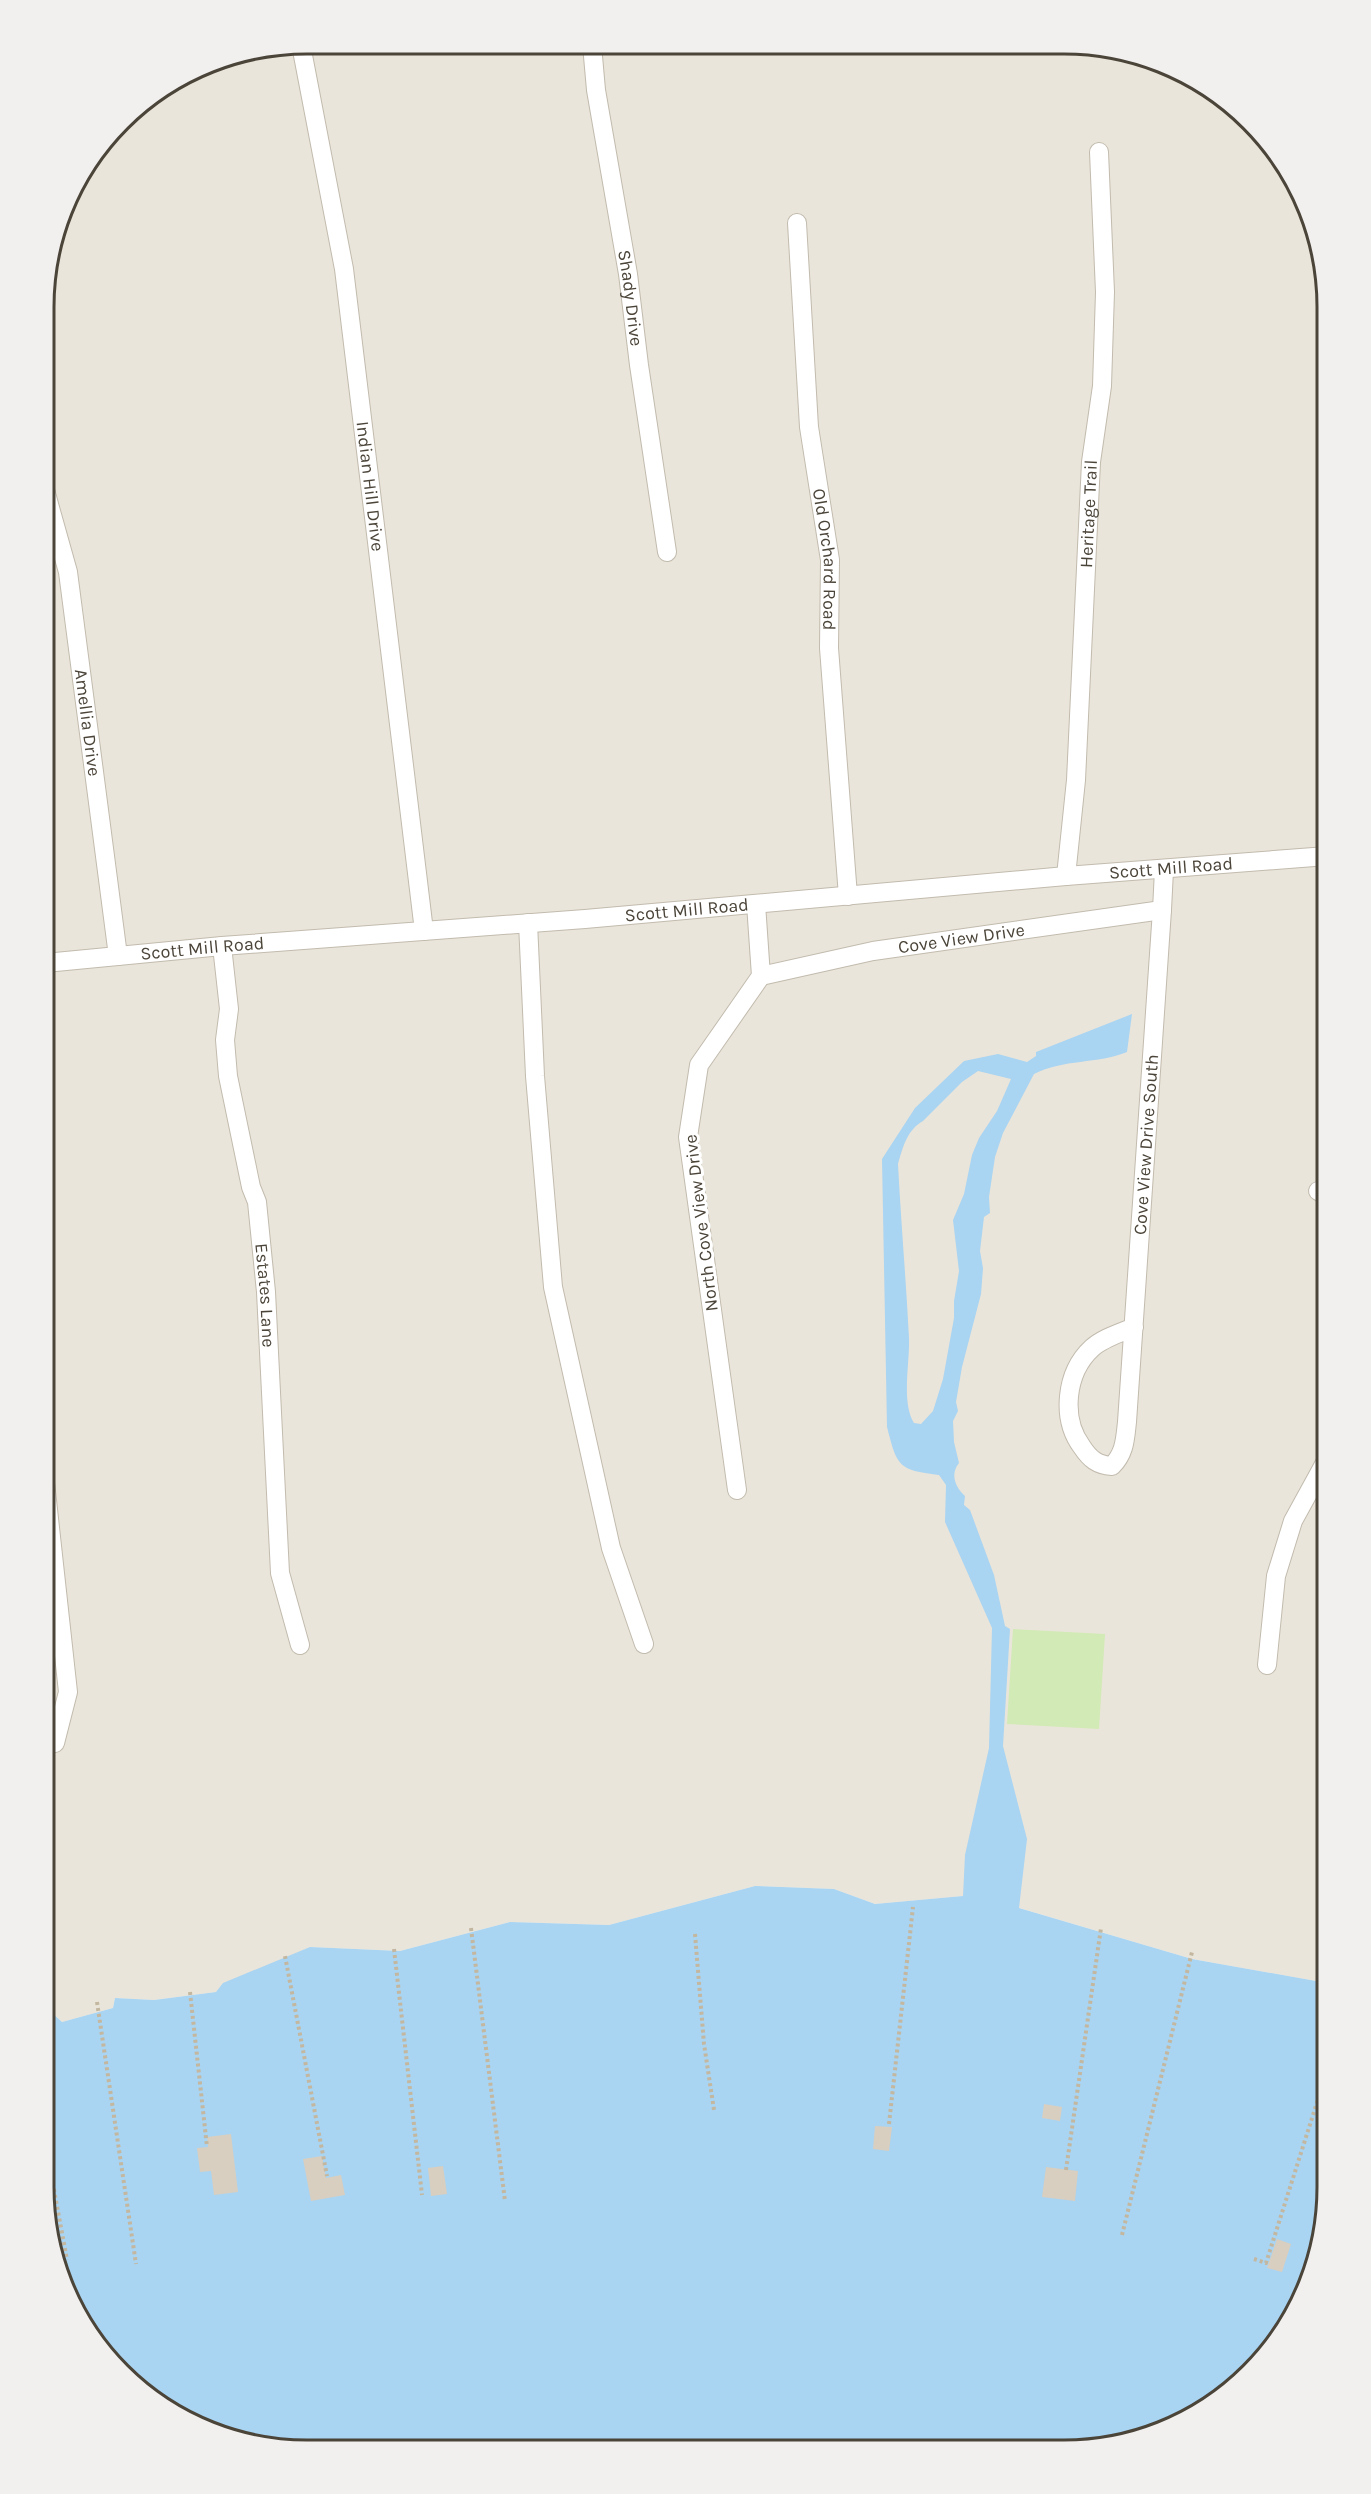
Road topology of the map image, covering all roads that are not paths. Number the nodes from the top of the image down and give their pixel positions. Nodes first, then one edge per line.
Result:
1 (303, 54) edge
2 (593, 54) edge
3 (1099, 152) dead end
4 (797, 223) dead end
5 (54, 522) edge
6 (667, 552) dead end
7 (1317, 857) edge
8 (1164, 870) junction
9 (1066, 876) junction
10 (848, 896) junction
11 (756, 904) junction
12 (1162, 910) junction
13 (528, 923) junction
14 (424, 931) junction
15 (222, 946) junction
16 (118, 956) junction
17 (54, 962) edge
18 (761, 976) junction
19 (1134, 1327) junction
20 (1317, 1477) edge
21 (737, 1490) dead end
22 (54, 1564) edge
23 (644, 1644) dead end
24 (300, 1645) dead end
25 (1267, 1665) dead end
26 (55, 1743) dead end

1 - 14 street, Indian Hill Drive
2 - 6 street, Shady Drive
3 - 9 street, Heritage Trail
4 - 10 street, Old Orchard Road
5 - 16 street, Amellia Drive
7 - 8 street, Scott Mill Road
8 - 9 street, Scott Mill Road
8 - 12 street, Cove View Drive South
9 - 10 street, Scott Mill Road
10 - 11 street, Scott Mill Road
11 - 13 street, Scott Mill Road
11 - 18 street
12 - 18 street, Cove View Drive
12 - 19 street, Cove View Drive South
13 - 14 street, Scott Mill Road
13 - 23 street
14 - 15 street, Scott Mill Road
15 - 16 street, Scott Mill Road
15 - 24 street, Estates Lane
16 - 17 street, Scott Mill Road
18 - 21 street, North Cove View Drive
19 - 19 street, Cove View Drive South
20 - 25 street
22 - 26 street

